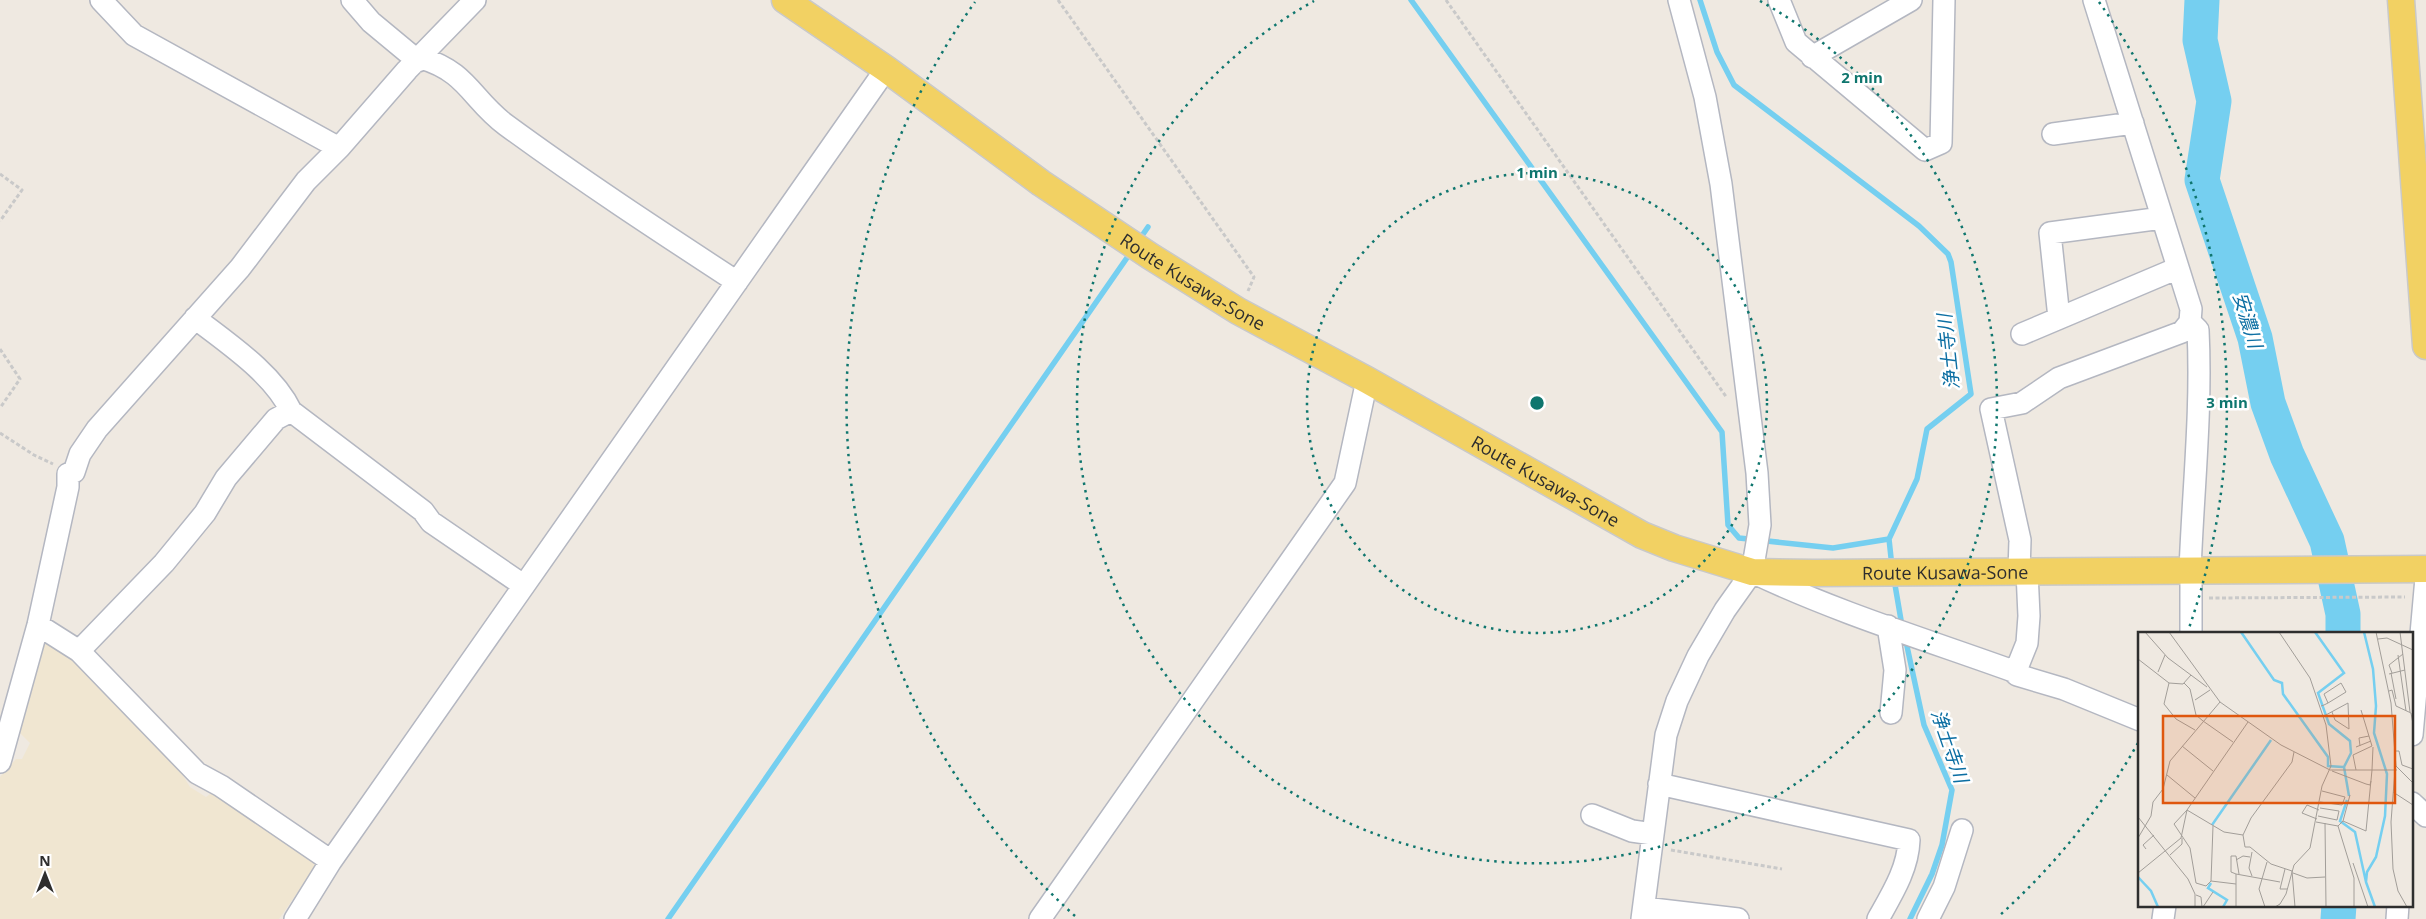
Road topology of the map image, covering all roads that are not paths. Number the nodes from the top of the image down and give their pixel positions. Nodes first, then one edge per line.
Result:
1 (101, 0) edge
2 (352, 0) edge
3 (475, 0) edge
4 (785, 0) edge
5 (1779, 0) edge
6 (1911, 0) edge
7 (1944, 0) edge
8 (2094, 0) edge
9 (2400, 0) edge
10 (1687, 3) edge
11 (1812, 57) junction
12 (419, 60) junction
13 (886, 69) junction
14 (2133, 124) junction
15 (2053, 134) dead end
16 (339, 148) junction
17 (2162, 218) junction
18 (2178, 268) junction
19 (737, 282) junction
20 (194, 318) junction
21 (2059, 318) junction
22 (2190, 322) junction
23 (2022, 334) dead end
24 (2426, 346) edge
25 (1367, 380) junction
26 (291, 411) junction
27 (2191, 571) junction
28 (1752, 572) junction
29 (2023, 572) junction
30 (2422, 578) edge
31 (523, 585) junction
32 (38, 624) junction
33 (1889, 626) junction
34 (2191, 632) edge
35 (79, 651) junction
36 (2015, 673) junction
37 (2414, 704) edge
38 (1891, 713) dead end
39 (2138, 719) edge
40 (0, 762) edge
41 (1660, 784) junction
42 (2414, 805) edge
43 (1592, 815) dead end
44 (2426, 816) edge
45 (1962, 830) dead end
46 (1652, 840) junction
47 (331, 861) junction
48 (2165, 906) edge
49 (2398, 906) edge
50 (1643, 913) edge
51 (295, 919) edge
52 (1040, 919) edge
53 (1738, 919) edge
54 (1878, 919) edge
55 (1928, 919) edge
56 (2163, 919) edge
57 (2397, 919) edge

1 - 16 street
2 - 12 street
3 - 12 street
4 - 13 main road, Route Kusawa-Sone
5 - 11 street
6 - 11 street
7 - 11 street
8 - 14 street
9 - 24 main road
10 - 28 street
12 - 16 street
12 - 19 street
13 - 19 street
13 - 25 main road, Route Kusawa-Sone
14 - 15 street
14 - 17 street
16 - 20 street
17 - 18 street
17 - 21 street
18 - 21 street
18 - 22 street
19 - 31 street
20 - 26 street
20 - 32 street
21 - 23 street
22 - 27 street
22 - 29 street
25 - 28 main road, Route Kusawa-Sone
25 - 52 street
26 - 31 street
26 - 35 street
27 - 29 main road, Route Kusawa-Sone
27 - 30 main road, Route Kusawa-Sone
27 - 34 street
28 - 29 main road, Route Kusawa-Sone
28 - 33 street
28 - 41 street
29 - 36 street
30 - 37 street
31 - 47 street
32 - 35 street
32 - 40 street
33 - 36 street
33 - 38 street
35 - 47 street
36 - 39 street
41 - 46 street
41 - 54 street
42 - 44 street
43 - 46 street
45 - 55 street
46 - 50 street
47 - 51 street
48 - 56 street
49 - 57 street
50 - 53 street

